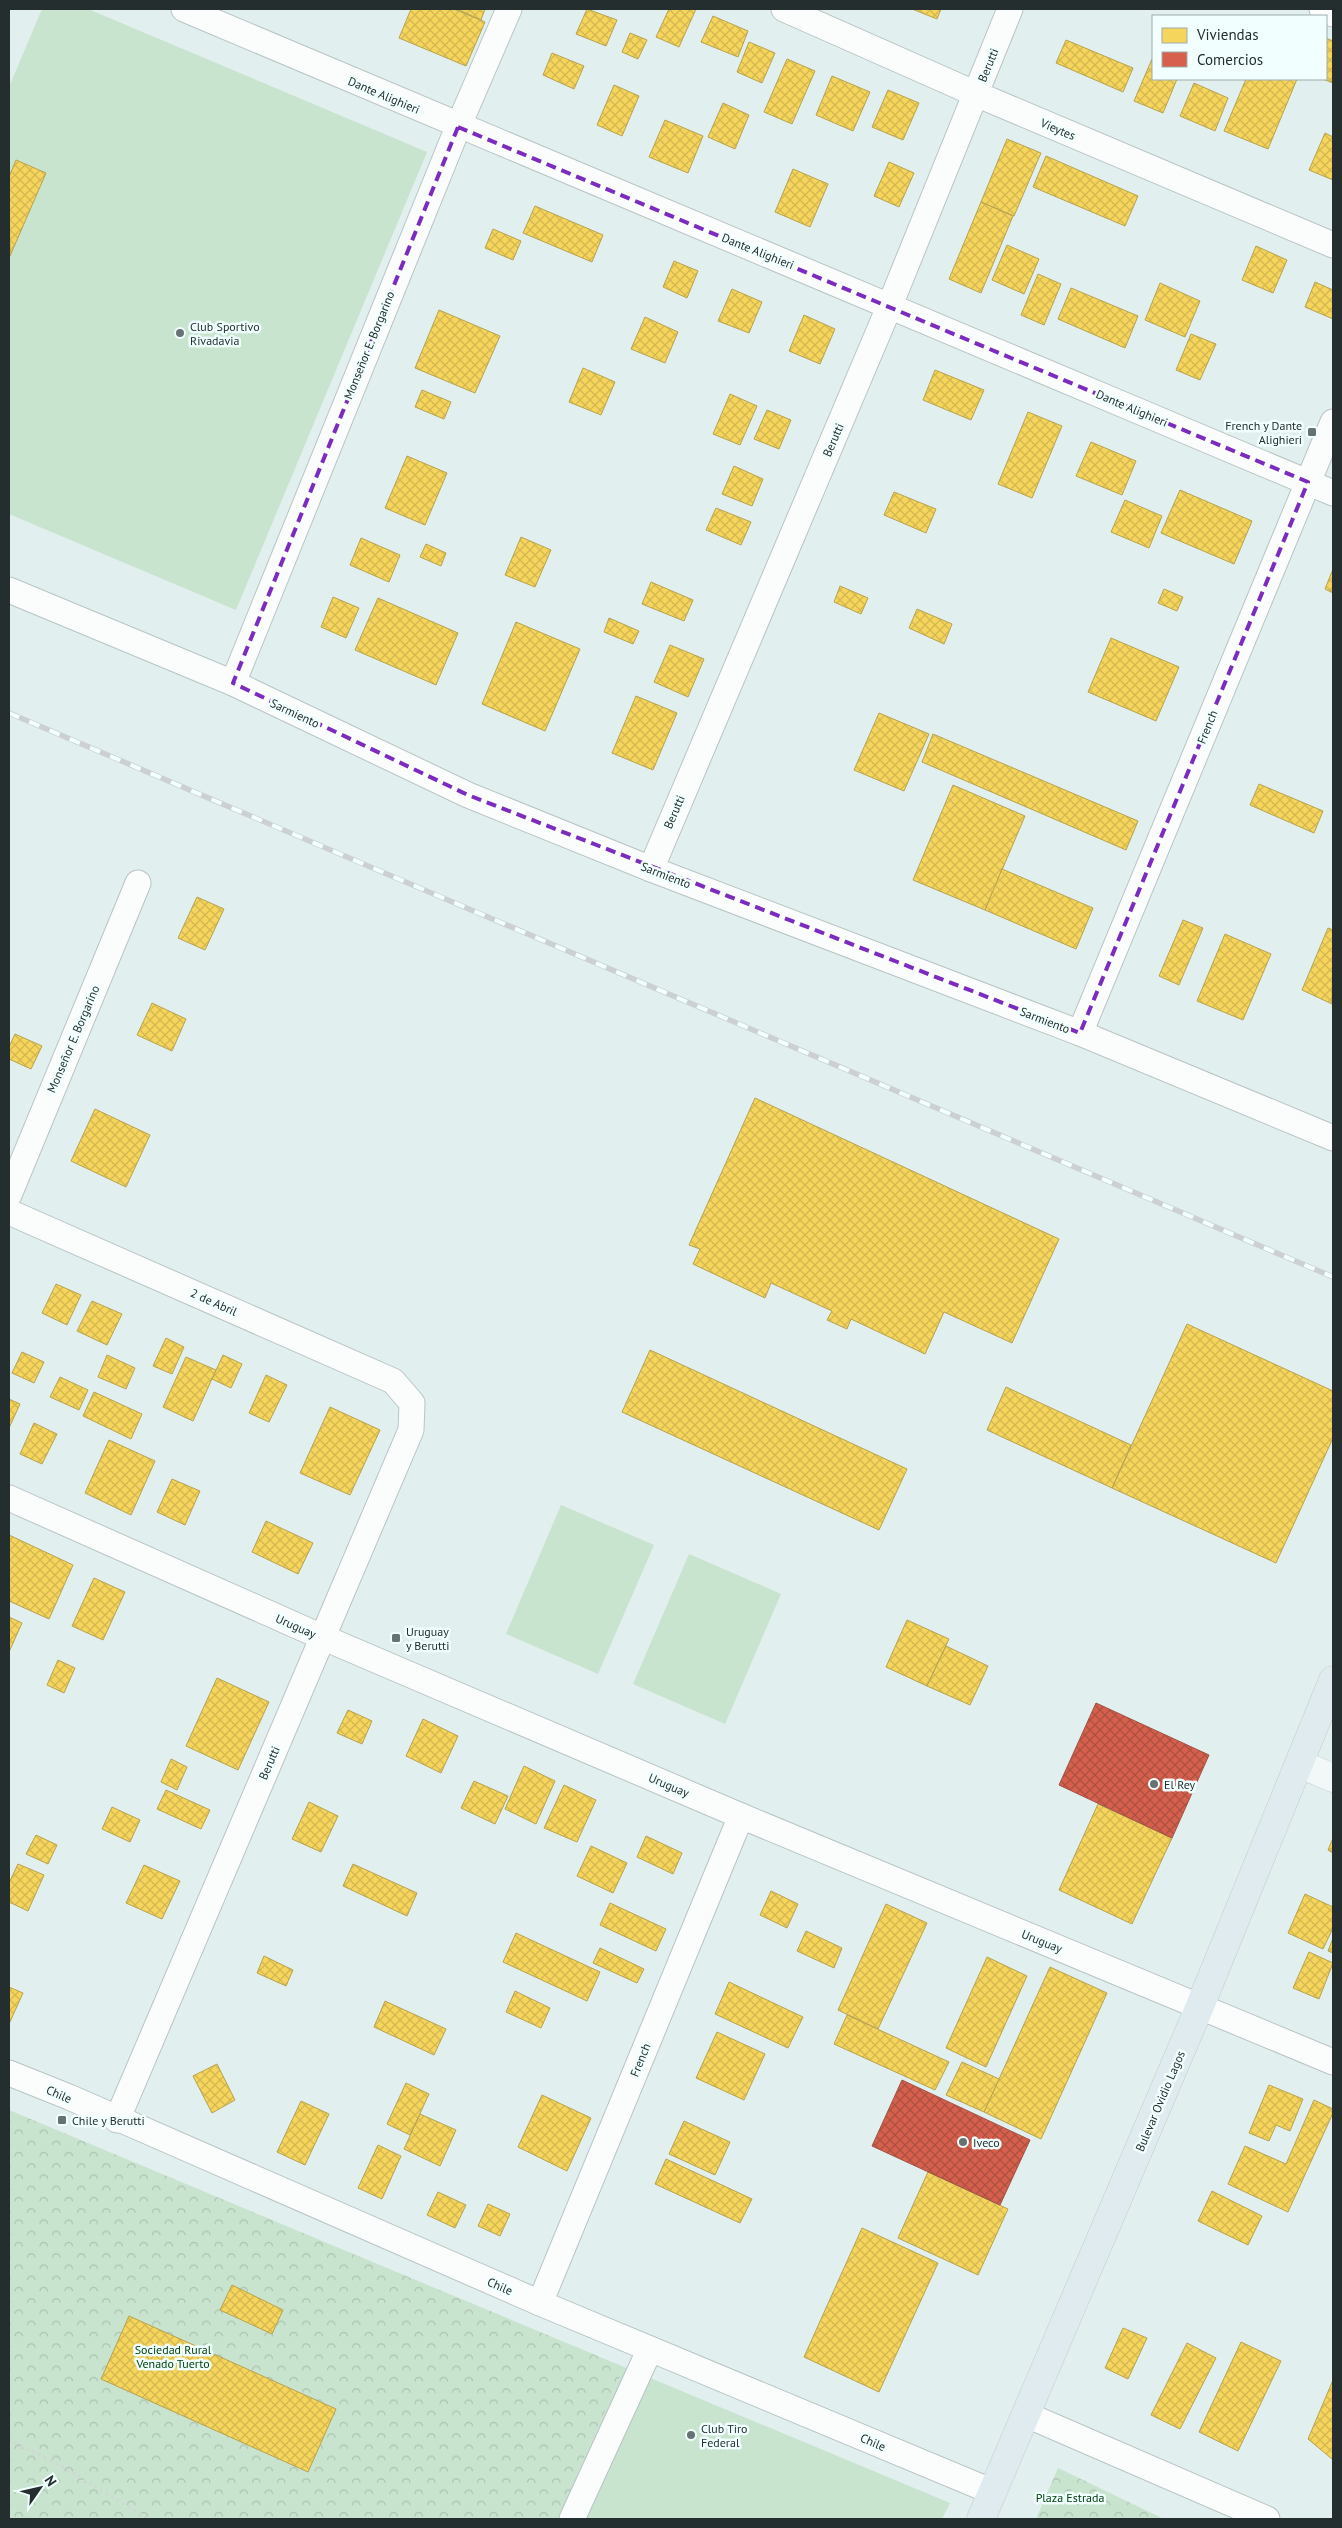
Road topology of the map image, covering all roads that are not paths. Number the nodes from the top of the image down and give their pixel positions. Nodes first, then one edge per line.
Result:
1 (184, 9) edge
2 (509, 9) edge
3 (784, 9) edge
4 (1010, 9) edge
5 (1322, 9) edge
6 (1333, 14) edge
7 (976, 94) junction
8 (458, 127) junction
9 (1333, 245) edge
10 (890, 306) junction
11 (1333, 422) edge
12 (1308, 482) junction
13 (1333, 493) edge
14 (9, 590) edge
15 (233, 683) junction
16 (651, 869) junction
17 (138, 884) dead end
18 (1080, 1033) junction
19 (1333, 1138) edge
20 (9, 1195) edge
21 (9, 1212) edge
22 (412, 1403) joint
23 (9, 1498) edge
24 (322, 1637) junction
25 (1333, 1680) edge
26 (1300, 1764) junction
27 (1333, 1778) edge
28 (741, 1816) junction
29 (1200, 2006) junction
30 (1333, 2062) edge
31 (9, 2073) edge
32 (117, 2120) junction
33 (540, 2303) junction
34 (650, 2349) junction
35 (1027, 2415) junction
36 (993, 2492) junction
37 (572, 2519) edge
38 (981, 2519) edge
39 (1267, 2519) edge

1 - 8 street, Dante Alighieri
2 - 8 street, Monseñor E. Borgarino
3 - 7 street, Vieytes
4 - 7 street, Berutti
5 - 6 street
7 - 9 street, Vieytes
7 - 10 street, Berutti
8 - 10 street, Dante Alighieri
8 - 15 street, Monseñor E. Borgarino
10 - 12 street, Dante Alighieri
10 - 16 street, Berutti
11 - 12 street, French
12 - 13 street, Dante Alighieri
12 - 18 street, French
14 - 15 street, Sarmiento
15 - 16 street, Sarmiento
16 - 18 street, Sarmiento
17 - 20 street, Monseñor E. Borgarino
18 - 19 street, Sarmiento
21 - 22 street, 2 de Abril
22 - 24 street, Berutti
23 - 24 street, Uruguay
24 - 28 street, Uruguay
24 - 32 street, Berutti
25 - 26 highway, Bulevar Ovidio Lagos
26 - 27 main road
26 - 29 highway, Bulevar Ovidio Lagos
28 - 29 street, Uruguay
28 - 33 street, French
29 - 30 street, Uruguay
29 - 35 highway, Bulevar Ovidio Lagos
31 - 32 street, Chile
32 - 33 street, Chile
33 - 34 street, Chile
34 - 36 street, Chile
34 - 37 street
35 - 36 highway, Bulevar Ovidio Lagos
35 - 39 street
36 - 38 highway, Bulevar Ovidio Lagos

